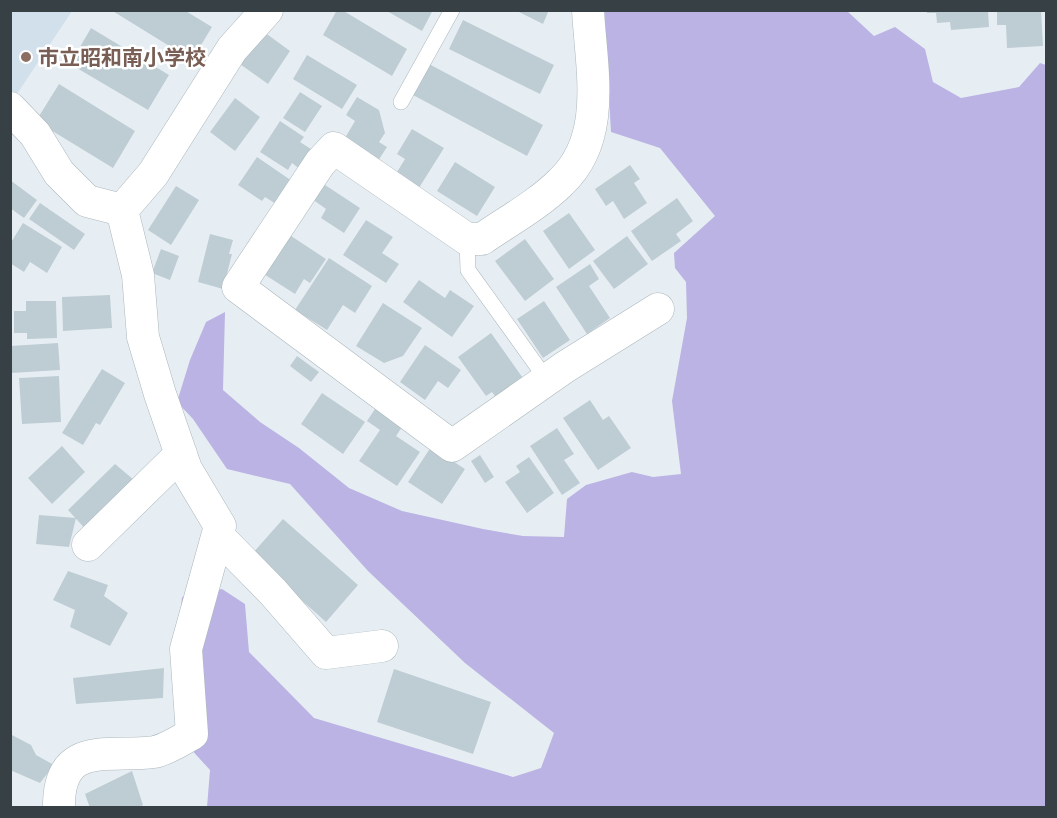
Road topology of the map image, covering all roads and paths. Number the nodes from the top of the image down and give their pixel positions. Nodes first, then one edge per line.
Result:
1 (267, 10) edge
2 (452, 10) edge
3 (588, 10) edge
4 (401, 102) dead end
5 (10, 108) edge
6 (122, 210) junction
7 (467, 239) junction
8 (658, 309) dead end
9 (546, 380) junction
10 (181, 454) junction
11 (218, 536) junction
12 (88, 545) dead end
13 (382, 646) dead end
14 (59, 807) edge

1 - 6 street
2 - 4 lane
3 - 7 street
5 - 6 street
6 - 10 street
7 - 9 lane
7 - 9 street
8 - 9 street
10 - 11 street
10 - 12 street
11 - 13 street
11 - 14 street

